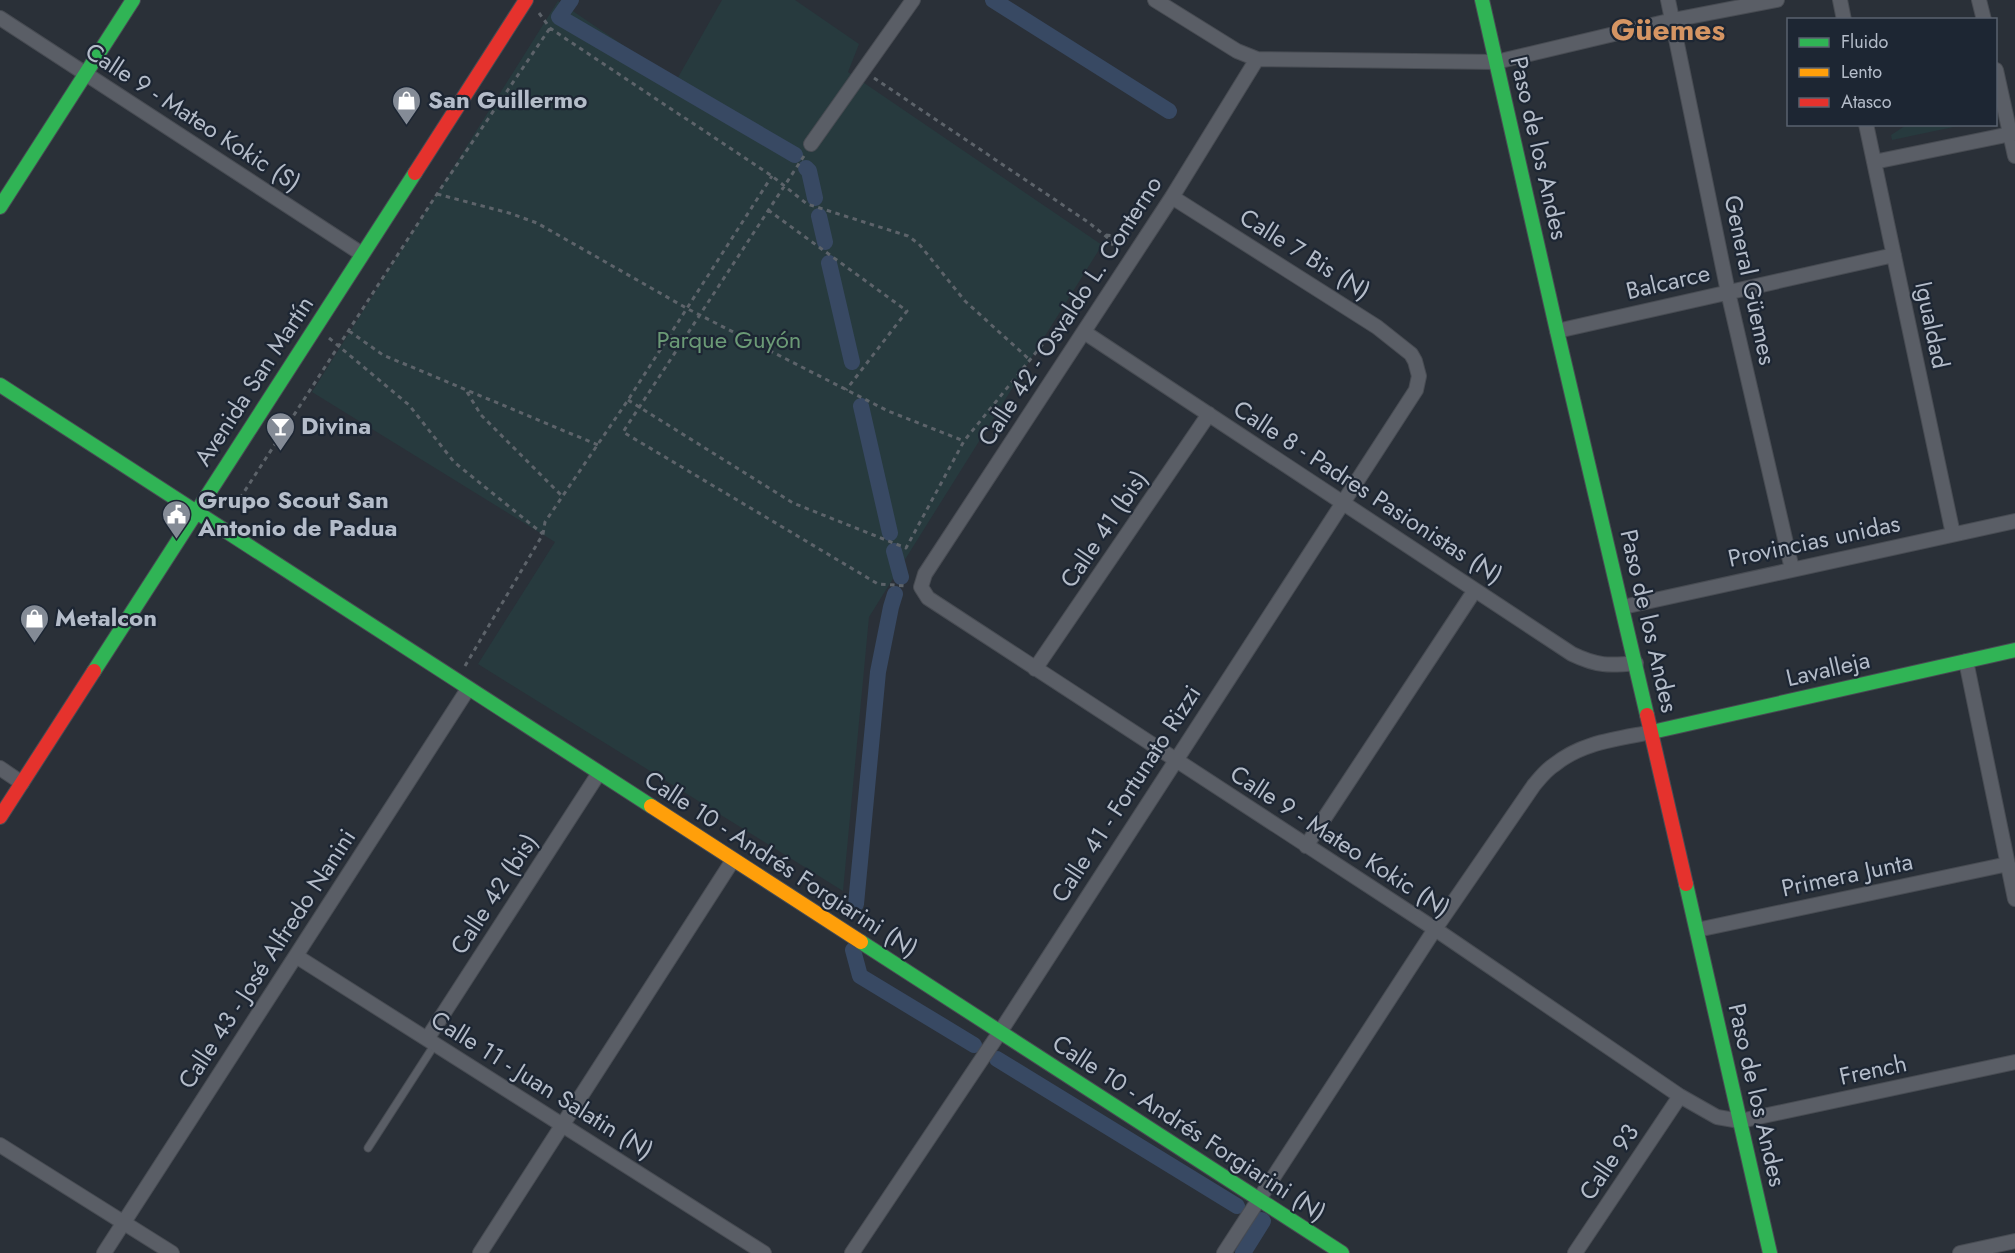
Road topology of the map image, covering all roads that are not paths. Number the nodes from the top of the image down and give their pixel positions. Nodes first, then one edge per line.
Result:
1 (133, 0) edge
2 (913, 0) edge
3 (1155, 0) edge
4 (1482, 0) edge
5 (1668, 0) edge
6 (1777, 0) edge
7 (1840, 0) edge
8 (1979, 0) edge
9 (531, 5) edge
10 (0, 18) edge
11 (1844, 18) edge
12 (1984, 18) edge
13 (1672, 21) junction
14 (1257, 59) junction
15 (1496, 62) junction
16 (86, 74) junction
17 (1997, 77) edge
18 (1866, 126) edge
19 (2013, 134) edge
20 (811, 144) road end
21 (2015, 156) edge
22 (1874, 162) junction
23 (1172, 197) junction
24 (0, 207) edge
25 (362, 254) junction
26 (1894, 255) junction
27 (1728, 292) junction
28 (1557, 331) junction
29 (1084, 332) junction
30 (1411, 354) joint
31 (0, 385) edge
32 (1209, 414) junction
33 (1343, 503) junction
34 (196, 513) junction
35 (2015, 521) edge
36 (1953, 534) junction
37 (1792, 569) junction
38 (921, 587) joint
39 (1475, 590) junction
40 (1623, 607) junction
41 (2015, 650) edge
42 (1966, 661) junction
43 (1636, 663) junction
44 (1035, 669) junction
45 (462, 685) junction
46 (1652, 732) junction
47 (1175, 760) junction
48 (0, 768) edge
49 (599, 773) junction
50 (22, 783) junction
51 (0, 817) edge
52 (1306, 846) junction
53 (734, 860) junction
54 (2008, 864) junction
55 (2015, 899) edge
56 (1435, 929) junction
57 (1696, 930) junction
58 (296, 956) junction
59 (999, 1032) junction
60 (431, 1042) junction
61 (2015, 1062) edge
62 (1680, 1096) junction
63 (1740, 1121) junction
64 (563, 1125) junction
65 (0, 1145) edge
66 (368, 1148) dead end
67 (1258, 1199) junction
68 (124, 1222) junction
69 (2015, 1240) edge
70 (104, 1253) edge
71 (172, 1253) edge
72 (480, 1253) edge
73 (764, 1253) edge
74 (852, 1253) edge
75 (1224, 1253) edge
76 (1342, 1253) edge
77 (1575, 1253) edge
78 (1770, 1253) edge
79 (1960, 1253) edge

1 - 16 street
2 - 20 street
3 - 14 street
4 - 15 street, Paso de los Andes
5 - 13 street, General Güemes
6 - 13 street
7 - 11 street
8 - 12 street
9 - 25 street, Avenida San Martín
10 - 16 street, Calle 9 - Mateo Kokic (S)
13 - 15 street
13 - 27 street, General Güemes
14 - 15 street
14 - 23 street, Calle 42 - Osvaldo L. Conterno
15 - 28 street, Paso de los Andes
16 - 24 street
16 - 25 street, Calle 9 - Mateo Kokic (S)
17 - 19 street
18 - 22 street, Igualdad
19 - 21 street
19 - 22 street
22 - 26 street, Igualdad
23 - 29 street, Calle 42 - Osvaldo L. Conterno
23 - 30 street, Calle 7 Bis (N)
25 - 34 street, Avenida San Martín
26 - 27 street, Balcarce
26 - 36 street, Igualdad
27 - 28 street, Balcarce
27 - 37 street, General Güemes
28 - 40 street, Paso de los Andes
29 - 32 street, Calle 8 - Padres Pasionistas (N)
29 - 38 street, Calle 42 - Osvaldo L. Conterno
30 - 33 street, Calle 41 - Fortunato Rizzi
31 - 34 street, Calle 10 - Andrés Forgiarini (N)
32 - 33 street, Calle 8 - Padres Pasionistas (N)
32 - 44 street, Calle 41 (bis)
33 - 39 street, Calle 8 - Padres Pasionistas (N)
33 - 47 street, Calle 41 - Fortunato Rizzi
34 - 45 street, Calle 10 - Andrés Forgiarini (N)
34 - 50 street, Avenida San Martín
35 - 36 street, Provincias unidas
36 - 37 street, Provincias unidas
37 - 40 street, Provincias unidas
38 - 44 street, Calle 9 - Mateo Kokic (N)
39 - 43 street, Calle 8 - Padres Pasionistas (N)
39 - 52 street
40 - 43 street, Paso de los Andes
41 - 42 street, Lavalleja
42 - 46 street, Lavalleja
42 - 54 street
43 - 46 street, Paso de los Andes
44 - 47 street, Calle 9 - Mateo Kokic (N)
45 - 49 street, Calle 10 - Andrés Forgiarini (N)
45 - 58 street, Calle 43 - José Alfredo Nanini
46 - 56 street
46 - 57 street, Paso de los Andes
47 - 52 street, Calle 9 - Mateo Kokic (N)
47 - 59 street, Calle 41 - Fortunato Rizzi
48 - 50 street
49 - 53 street, Calle 10 - Andrés Forgiarini (N)
49 - 60 street, Calle 42 (bis)
50 - 51 street, Avenida San Martín
52 - 56 street, Calle 9 - Mateo Kokic (N)
53 - 59 street, Calle 10 - Andrés Forgiarini (N)
53 - 64 street
54 - 55 street
54 - 57 street, Primera Junta
56 - 62 street, Calle 9 - Mateo Kokic (N)
56 - 67 street
57 - 63 street, Paso de los Andes
58 - 60 street, Calle 11 - Juan Salatin (N)
58 - 68 street, Calle 43 - José Alfredo Nanini
59 - 67 street, Calle 10 - Andrés Forgiarini (N)
59 - 74 street, Calle 41 - Fortunato Rizzi
60 - 64 street, Calle 11 - Juan Salatin (N)
60 - 66 lane
61 - 63 street, French
62 - 63 street, Calle 9 - Mateo Kokic (N)
62 - 77 street, Calle 93
63 - 78 street, Paso de los Andes
64 - 72 street
64 - 73 street, Calle 11 - Juan Salatin (N)
65 - 68 street
67 - 75 street
67 - 76 street, Calle 10 - Andrés Forgiarini (N)
68 - 70 street, Calle 43 - José Alfredo Nanini
68 - 71 street
69 - 79 street

